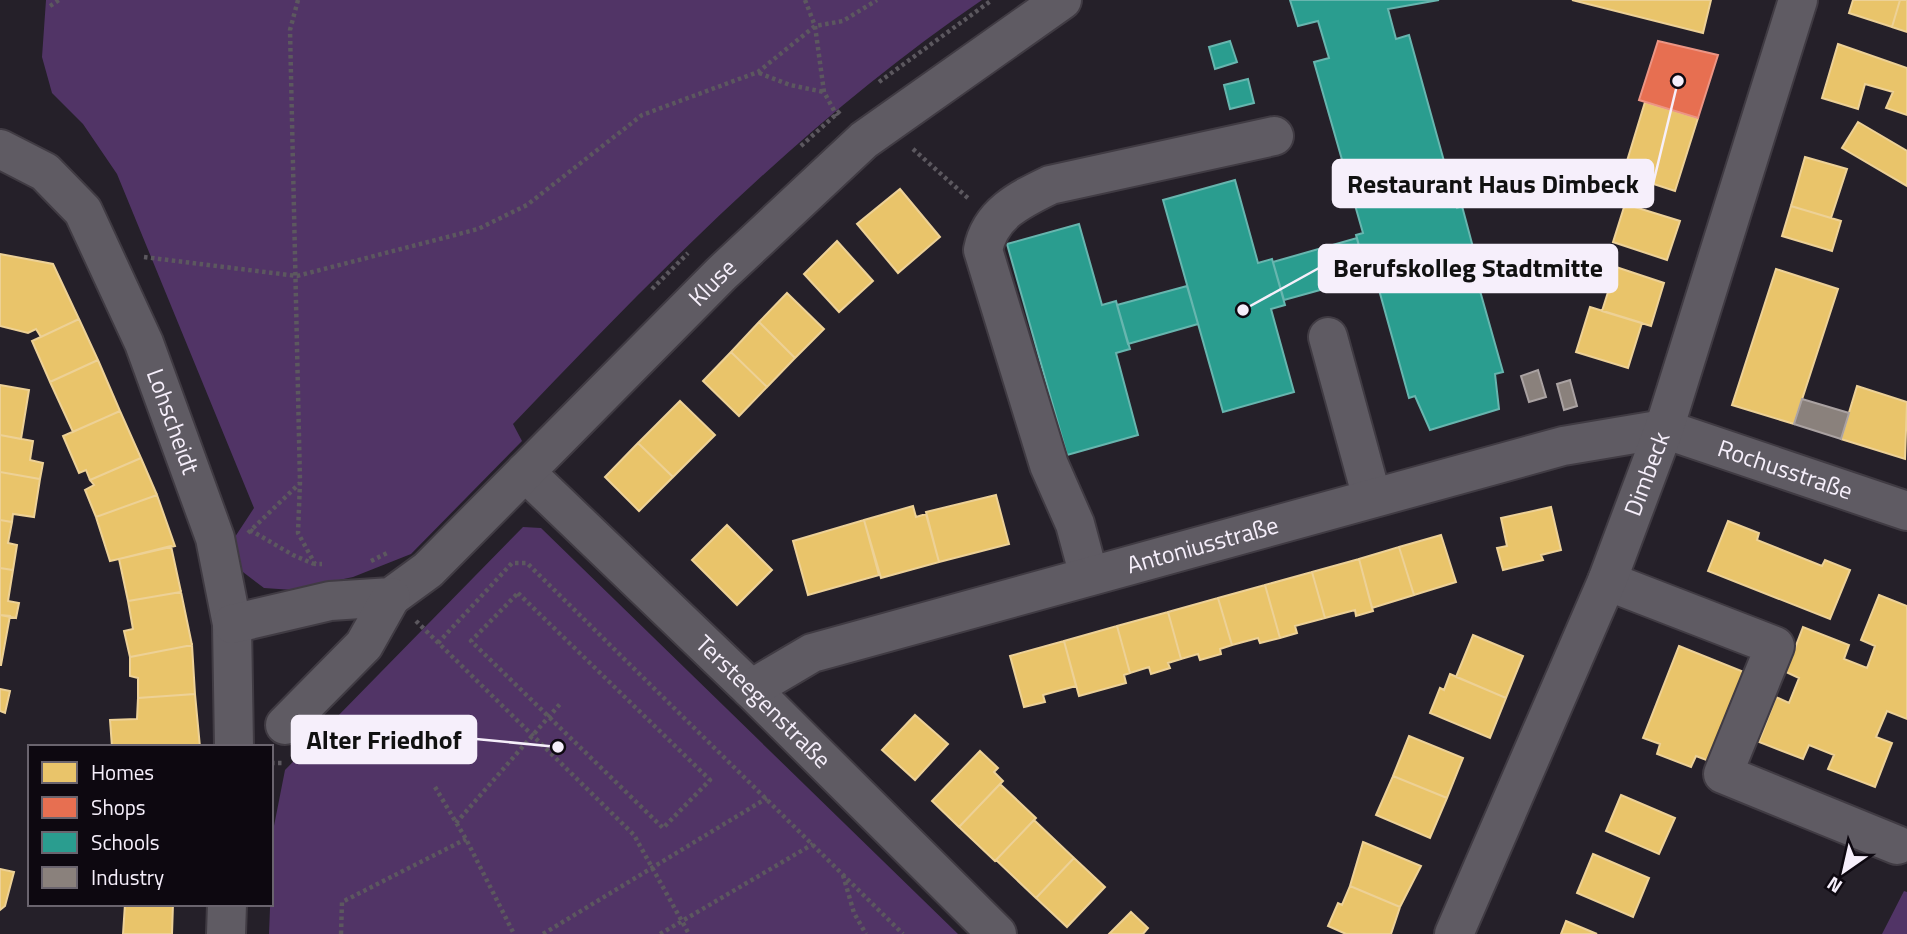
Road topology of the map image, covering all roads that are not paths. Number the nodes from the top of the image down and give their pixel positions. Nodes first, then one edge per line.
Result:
1 (1062, 0) edge
2 (1798, 0) edge
3 (1273, 136) dead end
4 (0, 149) edge
5 (1328, 337) dead end
6 (1664, 429) junction
7 (525, 472) junction
8 (1372, 498) junction
9 (1907, 510) edge
10 (1089, 576) junction
11 (1607, 581) junction
12 (391, 597) junction
13 (232, 624) junction
14 (751, 689) junction
15 (285, 725) dead end
16 (233, 745) edge
17 (1897, 845) dead end
18 (227, 906) edge
19 (226, 934) edge
20 (997, 934) edge
21 (1454, 934) edge

1 - 7 street, Kluse
2 - 6 street, Dimbeck
3 - 10 street
4 - 13 street, Lohscheidt
5 - 8 street
6 - 8 street, Antoniusstraße
6 - 9 street, Rochusstraße
6 - 11 street, Dimbeck
7 - 12 street, Kluse
7 - 14 street, Tersteegenstraße
8 - 10 street, Antoniusstraße
10 - 14 street, Antoniusstraße
11 - 17 street
11 - 21 street, Dimbeck
12 - 13 street
12 - 15 street, Kluse
13 - 16 street, Lohscheidt
14 - 20 street, Tersteegenstraße
18 - 19 street

